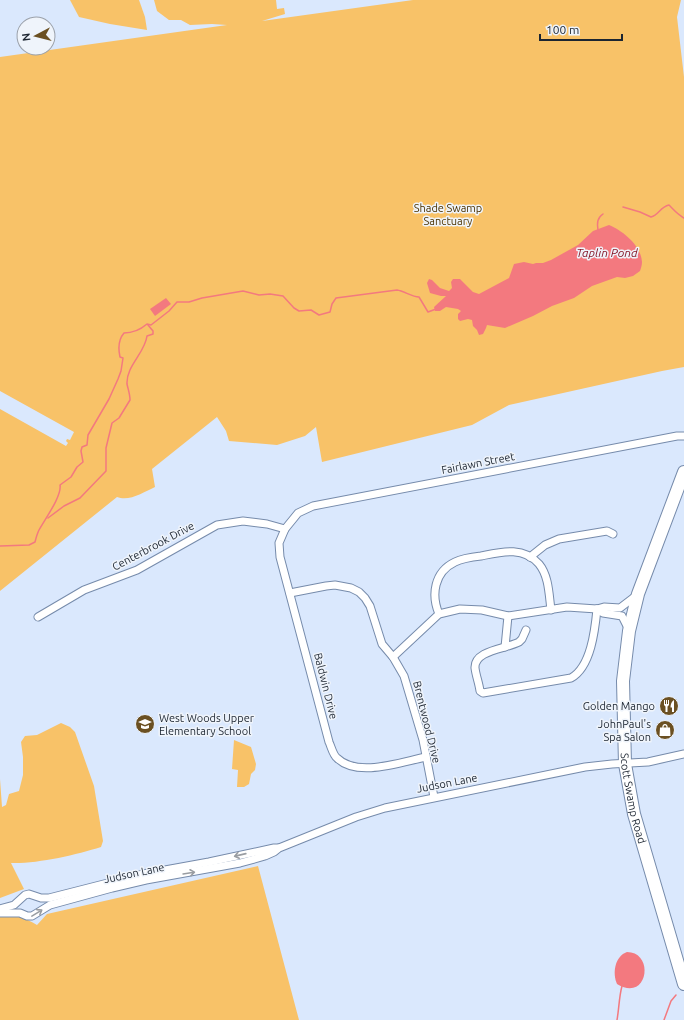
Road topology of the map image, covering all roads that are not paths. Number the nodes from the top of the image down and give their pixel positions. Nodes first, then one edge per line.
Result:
1 (684, 436) edge
2 (684, 472) edge
3 (285, 529) junction
4 (613, 534) dead end
5 (530, 557) junction
6 (290, 593) junction
7 (638, 594) junction
8 (598, 609) junction
9 (551, 610) junction
10 (439, 614) junction
11 (508, 616) junction
12 (38, 617) dead end
13 (526, 630) dead end
14 (629, 631) junction
15 (505, 647) junction
16 (393, 657) junction
17 (684, 754) edge
18 (426, 757) junction
19 (626, 764) junction
20 (434, 797) junction
21 (279, 848) junction
22 (18, 902) junction
23 (0, 909) edge
24 (20, 912) junction
25 (0, 913) edge
26 (684, 984) edge

1 - 3 street, Fairlawn Street
2 - 7 highway, Scott Swamp Road
3 - 6 street, Baldwin Drive
3 - 12 street, Centerbrook Drive
4 - 5 street
5 - 9 street
5 - 10 street
6 - 16 street, Brentwood Drive
6 - 18 street, Baldwin Drive
7 - 8 street
7 - 14 highway, Scott Swamp Road
8 - 9 street
8 - 14 street
8 - 15 street
9 - 11 street
10 - 11 street
10 - 16 street
11 - 15 street
13 - 15 street
14 - 19 highway, Scott Swamp Road
16 - 18 street, Brentwood Drive
17 - 19 street, Judson Lane
18 - 20 street, Brentwood Drive
19 - 20 street, Judson Lane
19 - 26 highway, Scott Swamp Road
20 - 21 street, Judson Lane
21 -> 22 street, Judson Lane
24 -> 21 street, Judson Lane
22 - 23 street, Judson Lane
22 - 24 street
24 - 25 street, Judson Lane

